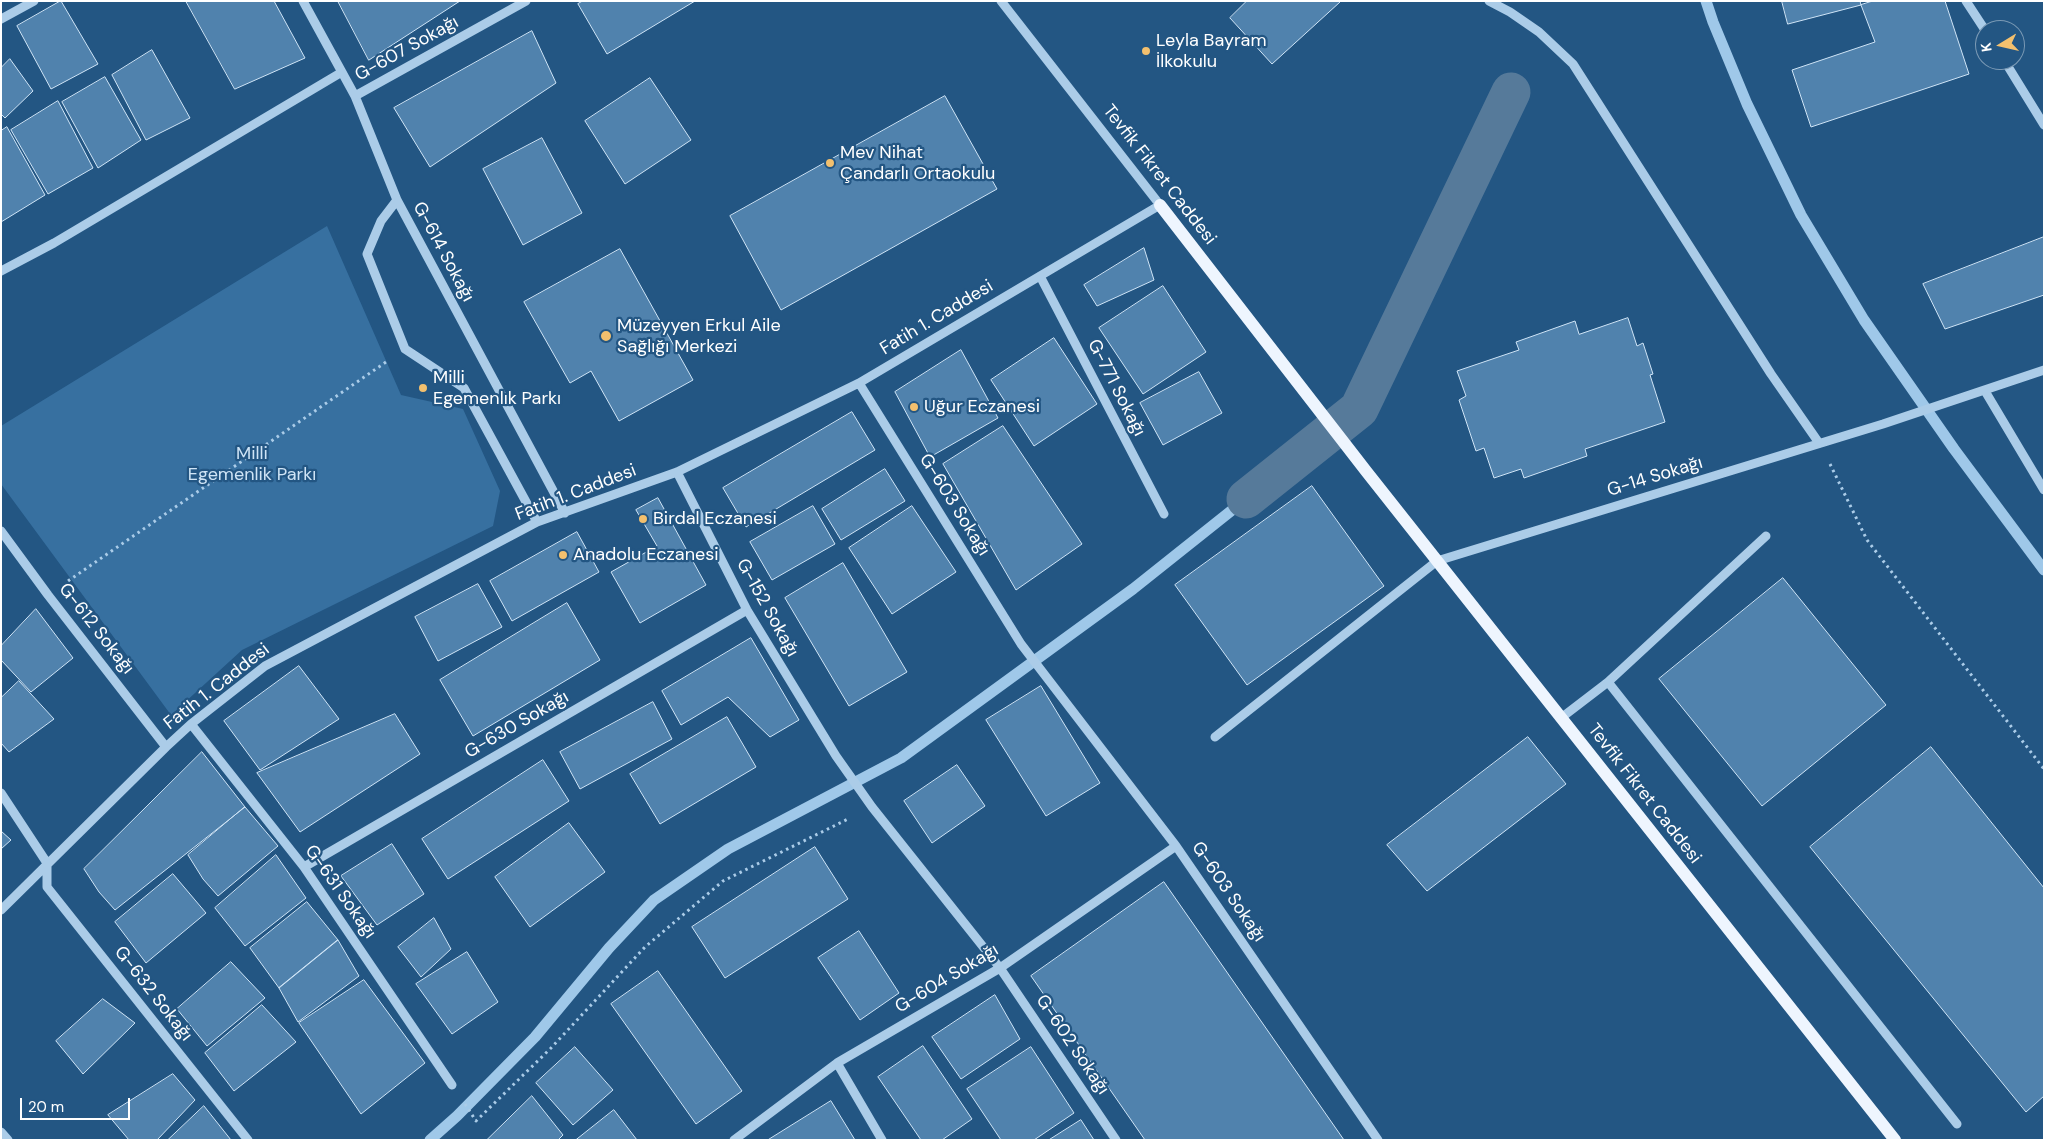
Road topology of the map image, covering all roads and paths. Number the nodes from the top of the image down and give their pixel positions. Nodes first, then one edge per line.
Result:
1 (34, 1) edge
2 (303, 1) edge
3 (526, 1) edge
4 (1001, 1) edge
5 (1489, 1) edge
6 (1966, 1) edge
7 (1, 19) edge
8 (1978, 20) edge
9 (2010, 70) edge
10 (342, 72) junction
11 (355, 96) junction
12 (2044, 125) edge
13 (397, 200) junction
14 (1160, 206) junction
15 (1, 271) edge
16 (1040, 276) junction
17 (405, 349) junction
18 (2044, 370) edge
19 (859, 383) junction
20 (1985, 390) junction
21 (1819, 443) junction
22 (677, 472) junction
23 (2044, 490) edge
24 (565, 513) junction
25 (1164, 514) dead end
26 (537, 522) junction
27 (1, 530) edge
28 (1766, 536) dead end
29 (1437, 561) junction
30 (48, 595) junction
31 (747, 610) junction
32 (1608, 682) junction
33 (1561, 718) junction
34 (190, 724) junction
35 (1215, 738) dead end
36 (166, 747) junction
37 (2044, 770) edge
38 (1, 793) edge
39 (872, 807) junction
40 (1176, 846) junction
41 (47, 863) junction
42 (304, 867) junction
43 (1, 910) edge
44 (1000, 968) junction
45 (837, 1063) junction
46 (452, 1085) dead end
47 (476, 1121) dead end
48 (1958, 1124) dead end
49 (1, 1132) edge
50 (8, 1140) edge
51 (248, 1140) edge
52 (734, 1140) edge
53 (882, 1140) edge
54 (1116, 1140) edge
55 (1378, 1140) edge
56 (1895, 1140) edge

1 - 7 street
2 - 10 street, G-614 Sokağı
3 - 11 street, G-607 Sokağı
4 - 14 street, Tevfik Fikret Caddesi
5 - 21 street
6 - 8 street
9 - 12 street
10 - 11 street, G-614 Sokağı
10 - 15 street
11 - 13 street, G-614 Sokağı
13 - 17 street
13 - 24 street, G-614 Sokağı
14 - 16 street, Fatih 1. Caddesi
14 - 29 main road, Tevfik Fikret Caddesi
16 - 19 street, Fatih 1. Caddesi
16 - 25 street, G-771 Sokağı
17 - 26 street
17 - 30 path
18 - 20 street
19 - 22 street, Fatih 1. Caddesi
19 - 40 street, G-603 Sokağı
20 - 21 street, G-14 Sokağı
20 - 23 street
21 - 29 street, G-14 Sokağı
21 - 37 path
22 - 24 street, Fatih 1. Caddesi
22 - 31 street, G-152 Sokağı
24 - 26 street, Fatih 1. Caddesi
26 - 34 street, Fatih 1. Caddesi
27 - 30 street, G-612 Sokağı
28 - 32 street
29 - 33 main road, Tevfik Fikret Caddesi
29 - 35 street
30 - 36 street, G-612 Sokağı
31 - 39 street, G-152 Sokağı
31 - 42 street, G-630 Sokağı
32 - 33 street
32 - 48 street
33 - 56 main road, Tevfik Fikret Caddesi
34 - 36 street, Fatih 1. Caddesi
34 - 42 street, G-631 Sokağı
36 - 41 street, Fatih 1. Caddesi
38 - 41 street
39 - 44 street
39 - 47 path
40 - 44 street, G-604 Sokağı
40 - 55 street, G-603 Sokağı
41 - 43 street, Fatih 1. Caddesi
41 - 51 street, G-632 Sokağı
42 - 46 street, G-631 Sokağı
44 - 45 street, G-604 Sokağı
44 - 54 street, G-602 Sokağı
45 - 52 street, G-604 Sokağı
45 - 53 street
49 - 50 street

